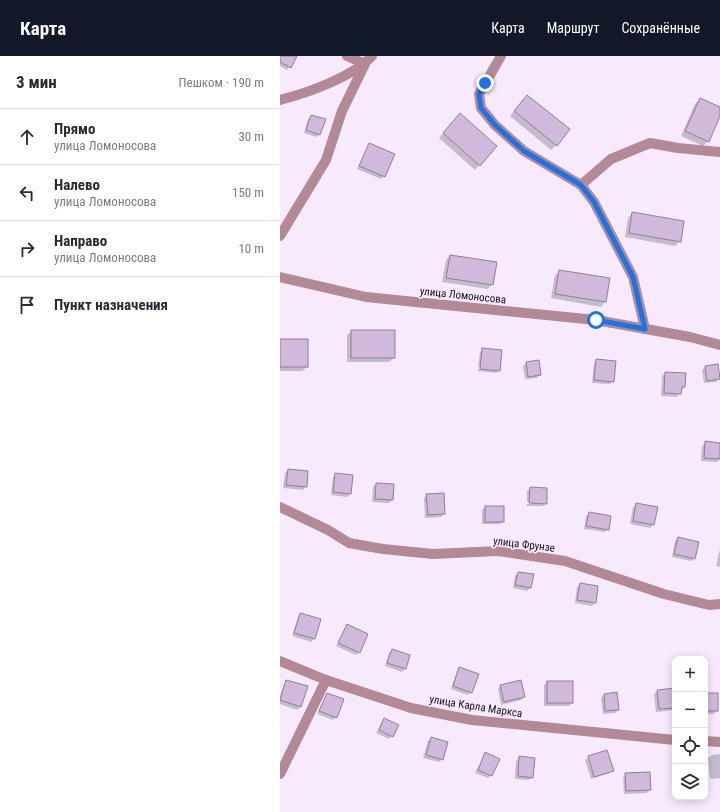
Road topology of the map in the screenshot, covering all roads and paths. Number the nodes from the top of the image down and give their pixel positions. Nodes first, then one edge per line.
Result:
1 (348, 56) edge
2 (372, 56) edge
3 (501, 56) edge
4 (365, 64) junction
5 (280, 100) edge
6 (720, 152) edge
7 (581, 185) junction
8 (280, 236) edge
9 (280, 277) edge
10 (645, 329) junction
11 (720, 345) edge
12 (280, 508) edge
13 (720, 604) edge
14 (280, 662) edge
15 (326, 680) junction
16 (672, 740) edge
17 (708, 741) edge
18 (720, 742) edge
19 (280, 774) edge

1 - 4 street
2 - 4 street
3 - 7 street
4 - 5 street
4 - 8 street
6 - 7 street
7 - 10 street
9 - 10 street, улица Ломоносова
10 - 11 street, улица Ломоносова
12 - 13 street, улица Фрунзе
14 - 15 street, улица Карла Маркса
15 - 16 street, улица Карла Маркса
15 - 19 street
17 - 18 street

